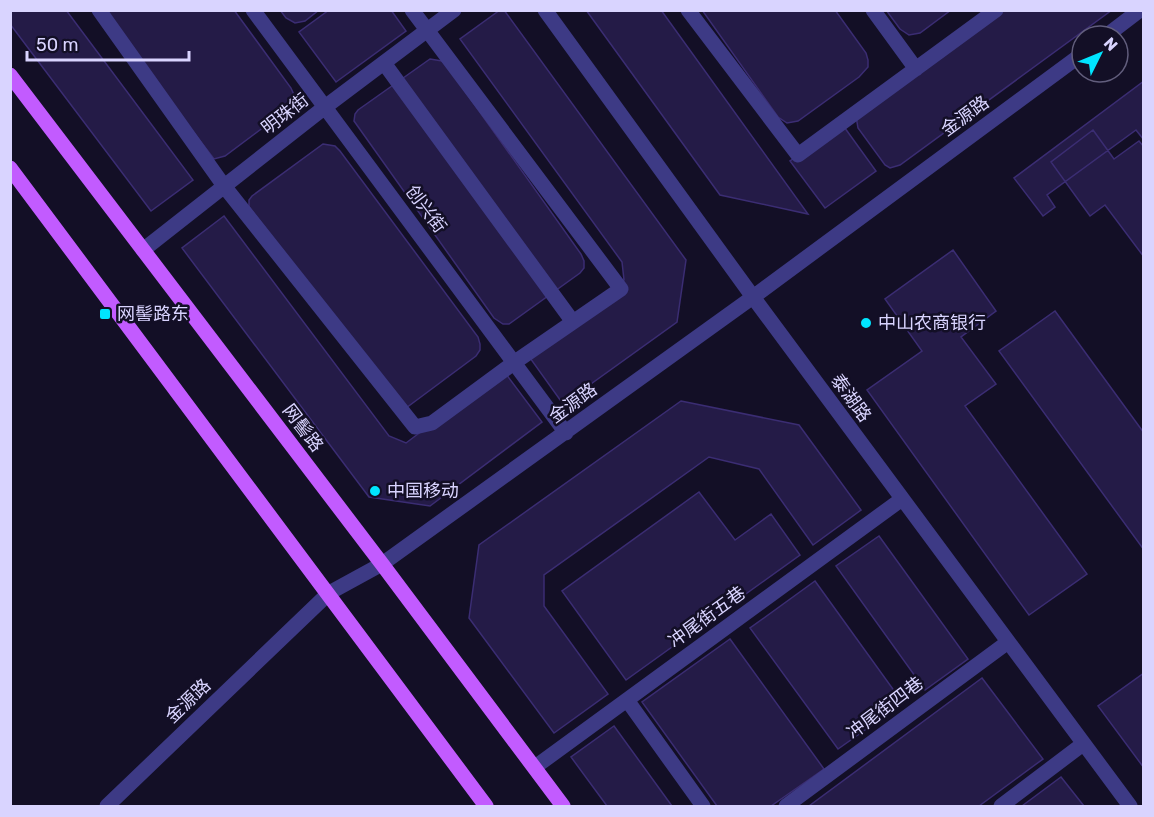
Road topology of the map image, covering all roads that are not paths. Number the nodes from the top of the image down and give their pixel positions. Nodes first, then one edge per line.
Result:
1 (99, 10) edge
2 (253, 10) edge
3 (412, 10) edge
4 (454, 10) edge
5 (545, 10) edge
6 (688, 10) edge
7 (873, 10) edge
8 (996, 10) edge
9 (1140, 10) edge
10 (1122, 24) edge
11 (427, 30) junction
12 (384, 63) junction
13 (1070, 63) edge
14 (916, 69) junction
15 (10, 75) edge
16 (325, 107) junction
17 (10, 168) edge
18 (224, 186) junction
19 (143, 250) junction
20 (753, 297) junction
21 (573, 322) junction
22 (515, 362) junction
23 (566, 433) junction
24 (902, 499) junction
25 (382, 564) junction
26 (329, 593) junction
27 (1008, 642) junction
28 (627, 700) junction
29 (1083, 744) junction
30 (535, 767) junction
31 (107, 807) edge
32 (486, 807) edge
33 (563, 807) edge
34 (703, 807) edge
35 (786, 807) edge
36 (1000, 807) edge
37 (1130, 807) edge

1 - 18 street
2 - 16 street, 创兴街
3 - 11 street
4 - 11 street, 明珠街
5 - 20 street, 泰湖路
6 - 14 street
7 - 14 street
8 - 14 street
9 - 10 street
11 - 12 street, 明珠街
11 - 21 street
12 - 16 street, 明珠街
12 - 21 street
13 - 20 street, 金源路
15 - 19 main road, 网髻路
16 - 18 street, 明珠街
16 - 22 street, 创兴街
17 - 26 main road
18 - 19 street, 明珠街
18 - 22 street
19 - 25 main road, 网髻路
20 - 23 street, 金源路
20 - 24 street, 泰湖路
21 - 22 street
22 - 23 street, 创兴街
23 - 25 street, 金源路
24 - 27 street, 泰湖路
24 - 28 street, 冲尾街五巷
25 - 26 street, 金源路
25 - 30 main road, 网髻路
26 - 31 street, 金源路
26 - 32 main road
27 - 29 street, 泰湖路
27 - 35 street, 冲尾街四巷
28 - 30 street, 冲尾街五巷
28 - 34 street
29 - 36 street
29 - 37 street, 泰湖路
30 - 33 main road, 网髻路

